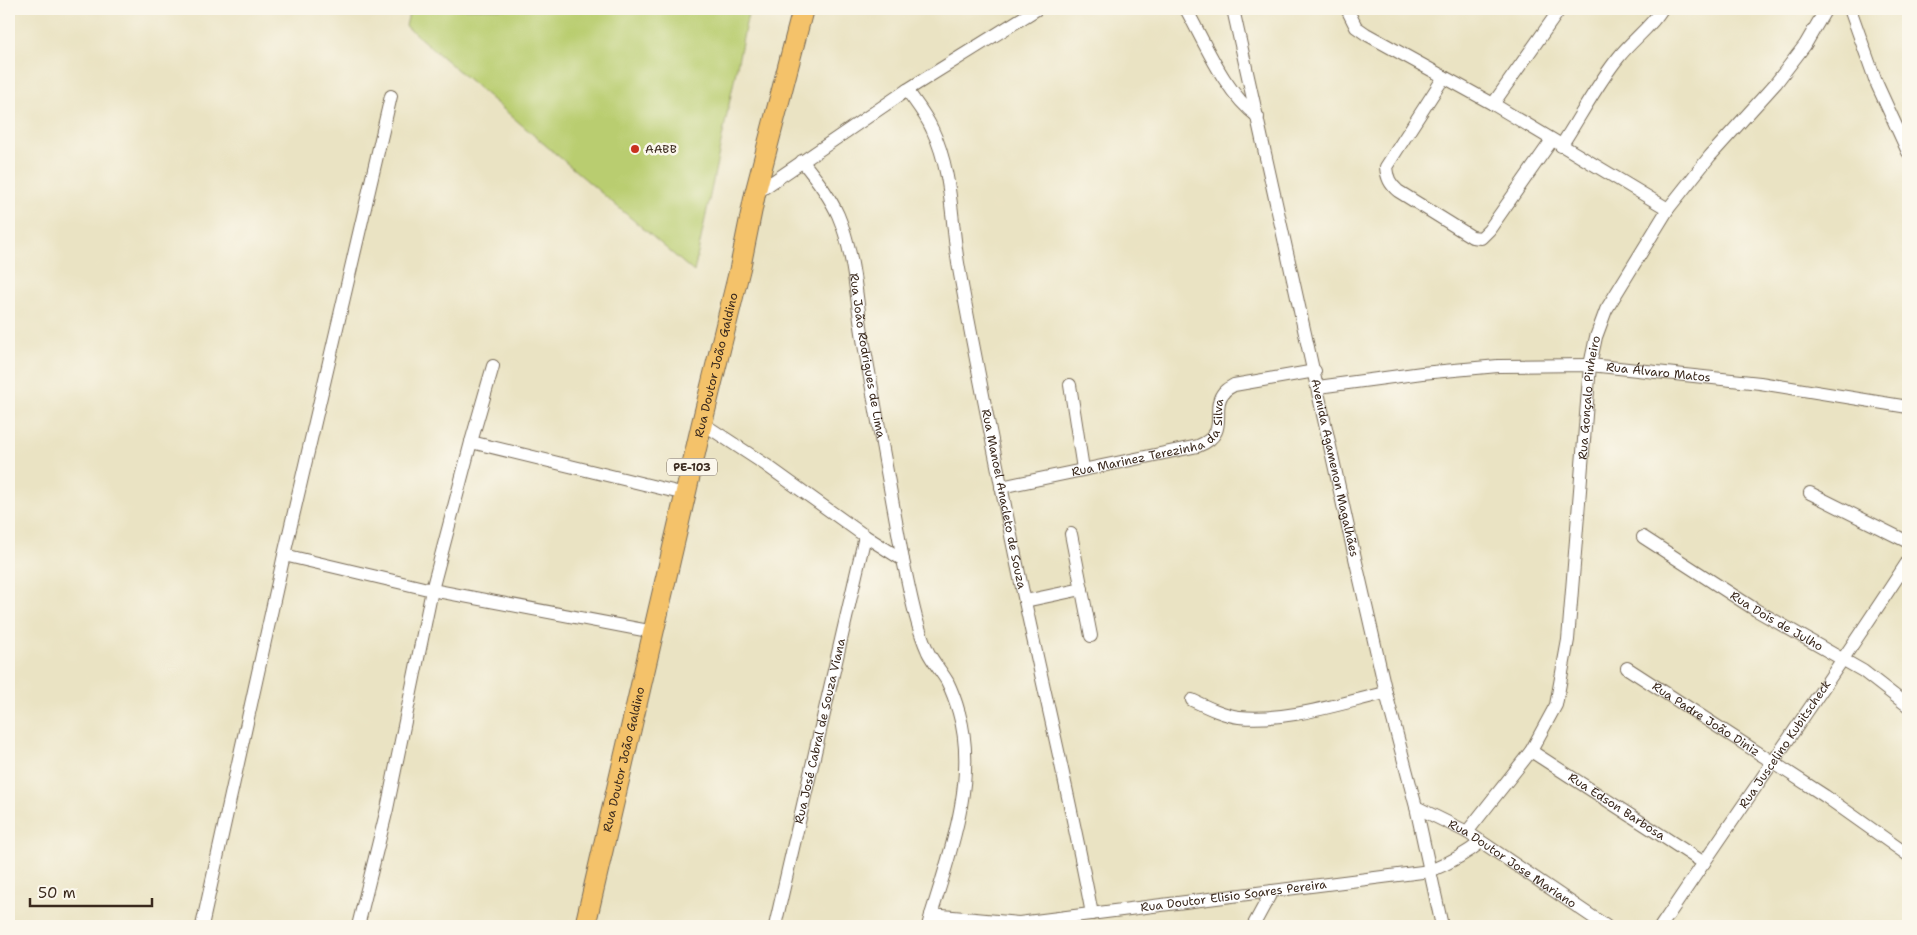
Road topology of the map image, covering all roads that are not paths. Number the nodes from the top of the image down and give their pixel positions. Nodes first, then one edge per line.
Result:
1 (803, 9) edge
2 (1037, 9) edge
3 (1186, 9) edge
4 (1233, 9) edge
5 (1347, 9) edge
6 (1560, 9) edge
7 (1662, 9) edge
8 (1826, 9) edge
9 (1850, 9) edge
10 (1444, 77) junction
11 (907, 90) junction
12 (392, 96) dead end
13 (1493, 104) junction
14 (1258, 117) junction
15 (1557, 143) junction
16 (1908, 152) edge
17 (802, 161) junction
18 (755, 194) junction
19 (1668, 209) junction
20 (1590, 365) junction
21 (493, 366) dead end
22 (1315, 371) junction
23 (1070, 385) dead end
24 (1318, 387) junction
25 (1908, 406) edge
26 (702, 423) junction
27 (471, 442) junction
28 (1083, 469) junction
29 (1001, 487) junction
30 (1810, 493) dead end
31 (685, 494) junction
32 (1071, 534) dead end
33 (865, 536) junction
34 (1643, 537) dead end
35 (1908, 542) edge
36 (284, 555) junction
37 (903, 560) junction
38 (1908, 561) edge
39 (1082, 589) junction
40 (432, 590) junction
41 (1025, 602) junction
42 (654, 632) junction
43 (1091, 636) dead end
44 (1844, 659) junction
45 (1626, 668) dead end
46 (1386, 693) junction
47 (1192, 700) dead end
48 (1908, 706) edge
49 (1531, 751) junction
50 (1771, 762) junction
51 (1416, 807) junction
52 (1467, 832) junction
53 (1481, 842) junction
54 (1908, 854) edge
55 (1704, 863) junction
56 (1430, 870) junction
57 (1272, 891) junction
58 (1092, 914) junction
59 (929, 920) edge
60 (202, 926) edge
61 (358, 926) edge
62 (585, 926) edge
63 (775, 926) edge
64 (1253, 926) edge
65 (1442, 926) edge
66 (1606, 926) edge
67 (1661, 926) edge

1 - 18 main road, Rua Doutor João Galdino / PE-103
2 - 11 street
3 - 14 street
4 - 14 street, Avenida Agamenon Magalhães
5 - 10 street
6 - 13 street
7 - 15 street
8 - 19 street, Rua Gonçalo Pinheiro
9 - 16 street
10 - 13 street
10 - 15 street
11 - 17 street
11 - 29 street, Rua Manoel Anacleto de Souza
12 - 36 street
13 - 15 street
14 - 22 street, Avenida Agamenon Magalhães
15 - 19 street
17 - 18 street
17 - 37 street, Rua João Rodrigues de Lima
18 - 26 main road, Rua Doutor João Galdino / PE-103
19 - 20 street, Rua Gonçalo Pinheiro
20 - 24 street, Rua Álvaro Matos
20 - 25 street, Rua Álvaro Matos
20 - 49 street, Rua Gonçalo Pinheiro
21 - 27 street
22 - 24 street, Avenida Agamenon Magalhães
22 - 28 street, Rua Marinez Terezinha da Silva
23 - 28 street
24 - 46 street, Avenida Agamenon Magalhães
26 - 31 main road, Rua Doutor João Galdino / PE-103
26 - 33 street
27 - 31 street
27 - 40 street
28 - 29 street, Rua Marinez Terezinha da Silva
29 - 41 street, Rua Manoel Anacleto de Souza
30 - 35 street
31 - 42 main road, Rua Doutor João Galdino / PE-103
32 - 39 street
33 - 37 street
33 - 63 street, Rua José Cabral de Souza Viana
34 - 44 street, Rua Dois de Julho
36 - 40 street
36 - 60 street
37 - 59 street, Rua João Rodrigues de Lima
38 - 44 street, Rua Juscelino Kubitscheck
39 - 41 street
39 - 43 street
40 - 42 street
40 - 61 street
41 - 58 street, Rua Manoel Anacleto de Souza
42 - 62 main road, Rua Doutor João Galdino / PE-103
44 - 48 street, Rua Dois de Julho
44 - 50 street, Rua Juscelino Kubitscheck
45 - 50 street, Rua Padre João Diniz
46 - 47 street
46 - 51 street, Avenida Agamenon Magalhães
49 - 52 street, Rua Gonçalo Pinheiro
49 - 55 street, Rua Edson Barbosa
50 - 54 street, Rua Padre João Diniz
50 - 55 street, Rua Juscelino Kubitscheck
51 - 52 street, Rua Doutor Jose Mariano
51 - 56 street, Avenida Agamenon Magalhães
52 - 53 street, Rua Doutor Jose Mariano
53 - 56 street, Rua Doutor Elisio Soares Pereira
53 - 66 street, Rua Doutor Jose Mariano
55 - 67 street, Rua Juscelino Kubitscheck
56 - 57 street, Rua Doutor Elisio Soares Pereira
56 - 65 street, Avenida Agamenon Magalhães
57 - 58 street, Rua Doutor Elisio Soares Pereira
57 - 64 street
58 - 59 street, Rua Doutor Elisio Soares Pereira

